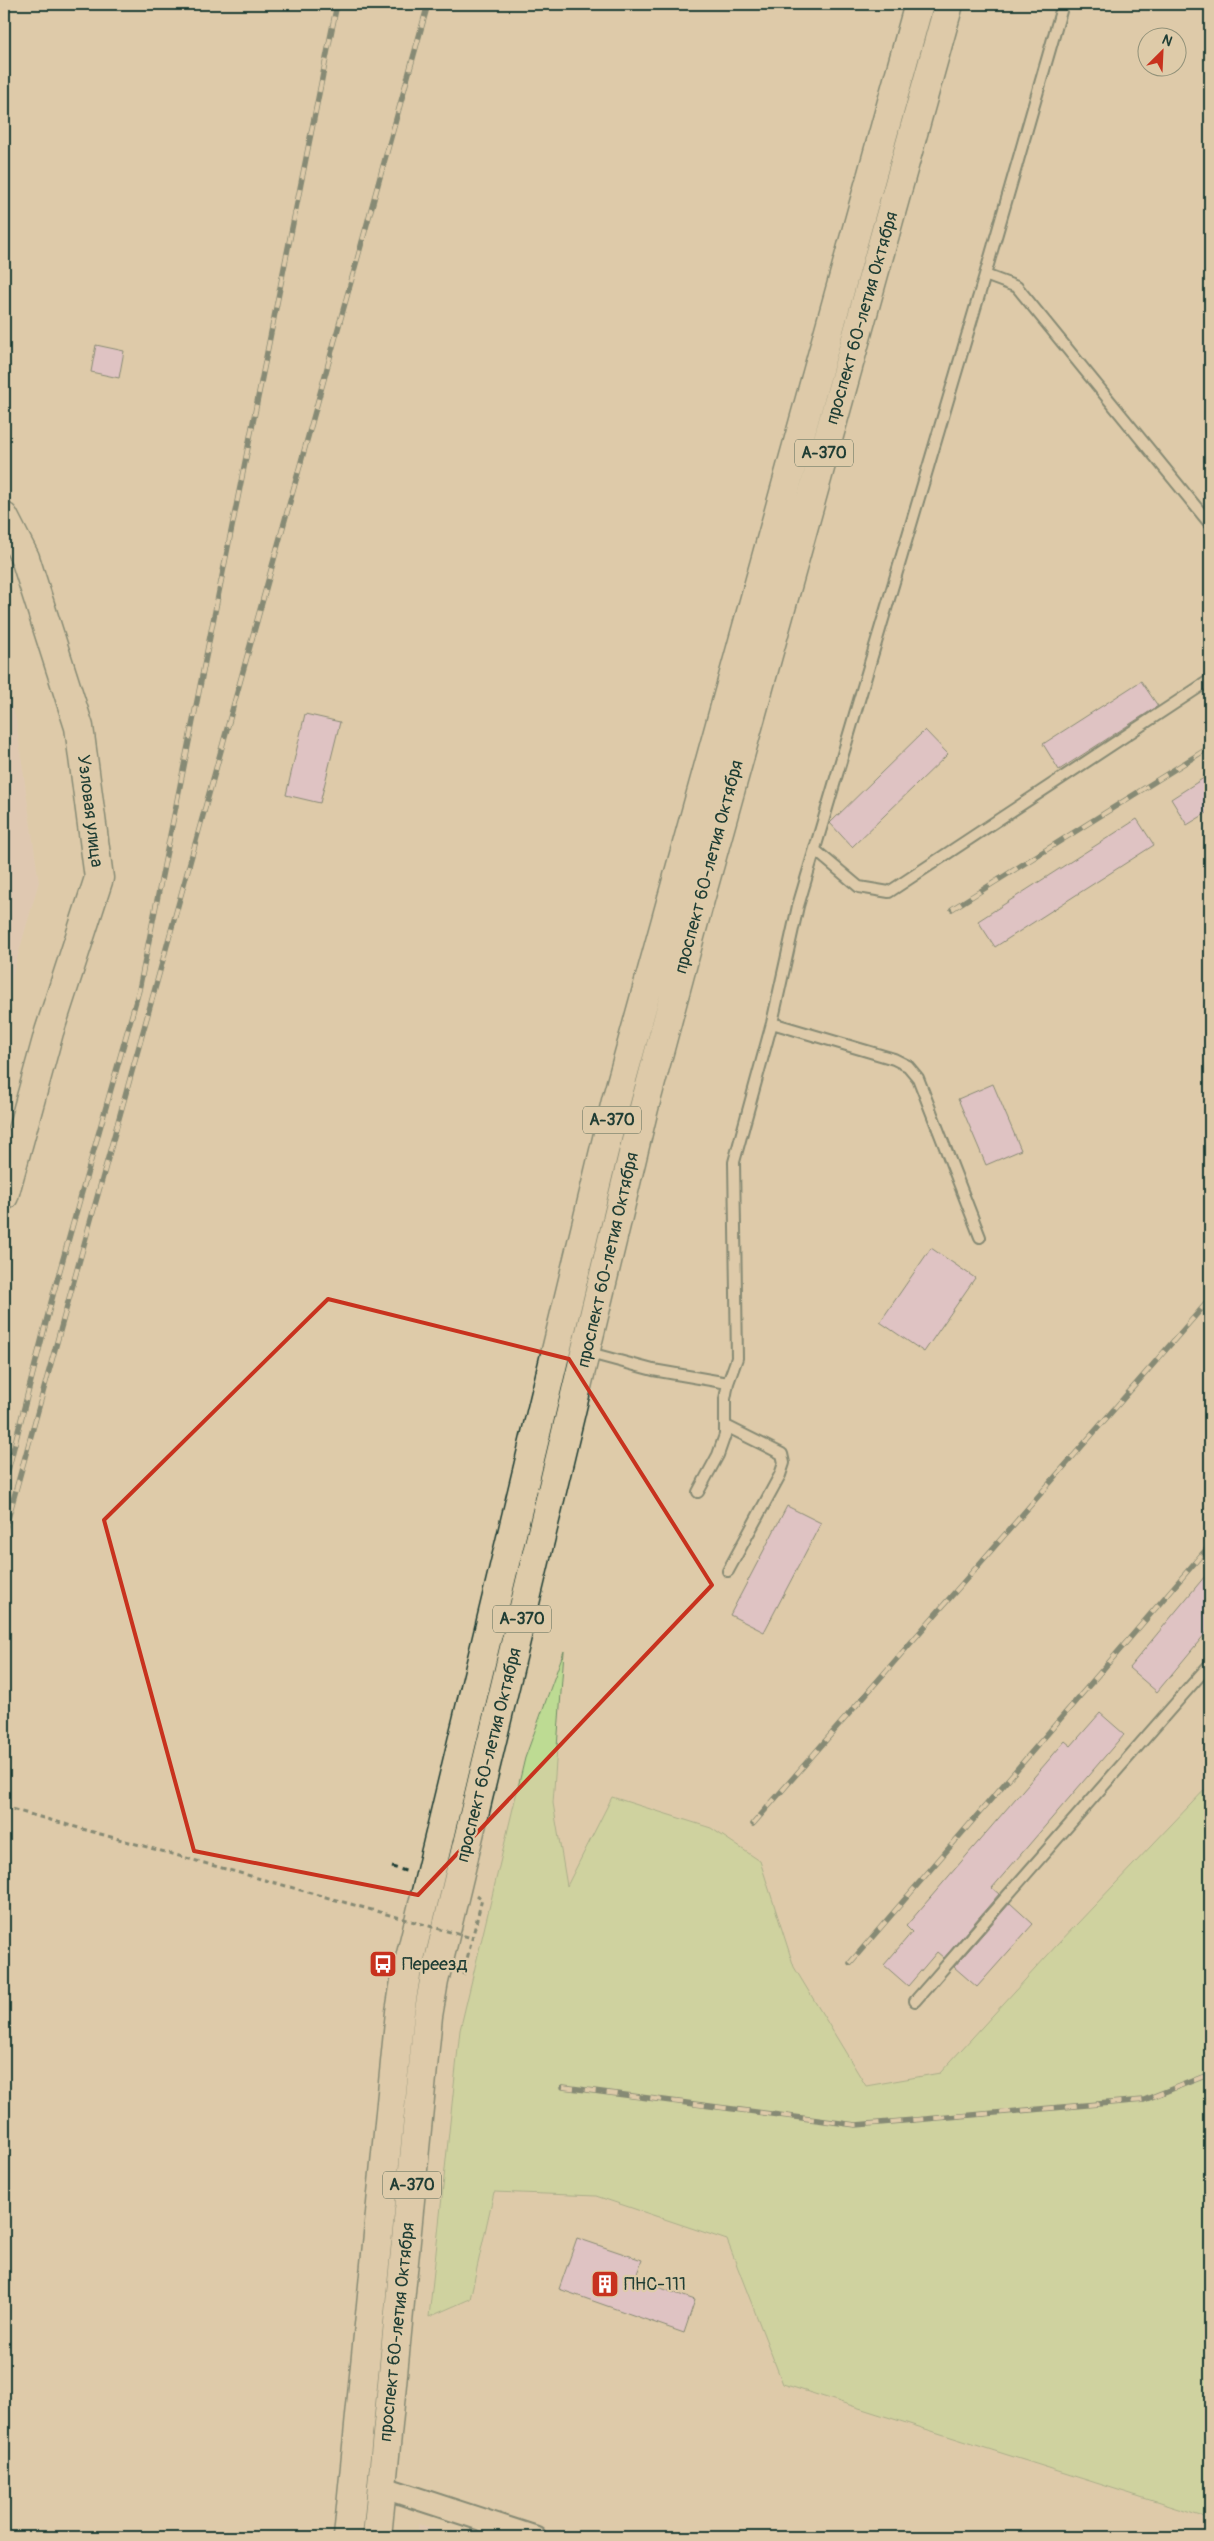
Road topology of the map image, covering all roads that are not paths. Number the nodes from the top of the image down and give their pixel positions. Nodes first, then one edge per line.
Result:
1 (919, 4) edge
2 (949, 4) edge
3 (1063, 4) edge
4 (985, 275) junction
5 (4, 517) edge
6 (1210, 524) edge
7 (1210, 680) edge
8 (815, 850) junction
9 (772, 1023) junction
10 (4, 1196) edge
11 (980, 1237) dead end
12 (572, 1349) junction
13 (728, 1382) junction
14 (726, 1426) junction
15 (698, 1492) dead end
16 (728, 1571) dead end
17 (1210, 1664) edge
18 (914, 2001) dead end
19 (382, 2487) junction
20 (348, 2537) edge
21 (377, 2537) edge
22 (535, 2537) edge

1 - 12 main road, проспект 60-летия Октября / А-370
2 - 12 main road, проспект 60-летия Октября / А-370
3 - 4 lane
4 - 6 lane
4 - 8 lane
5 - 10 main road, Узловая улица
7 - 8 lane
8 - 9 lane
9 - 11 lane
9 - 13 lane
12 - 13 lane
12 - 19 main road, проспект 60-летия Октября / А-370
12 - 20 main road, проспект 60-летия Октября / А-370
13 - 14 lane
14 - 15 lane
14 - 16 lane
17 - 18 lane
19 - 21 main road, проспект 60-летия Октября / А-370
19 - 22 street

